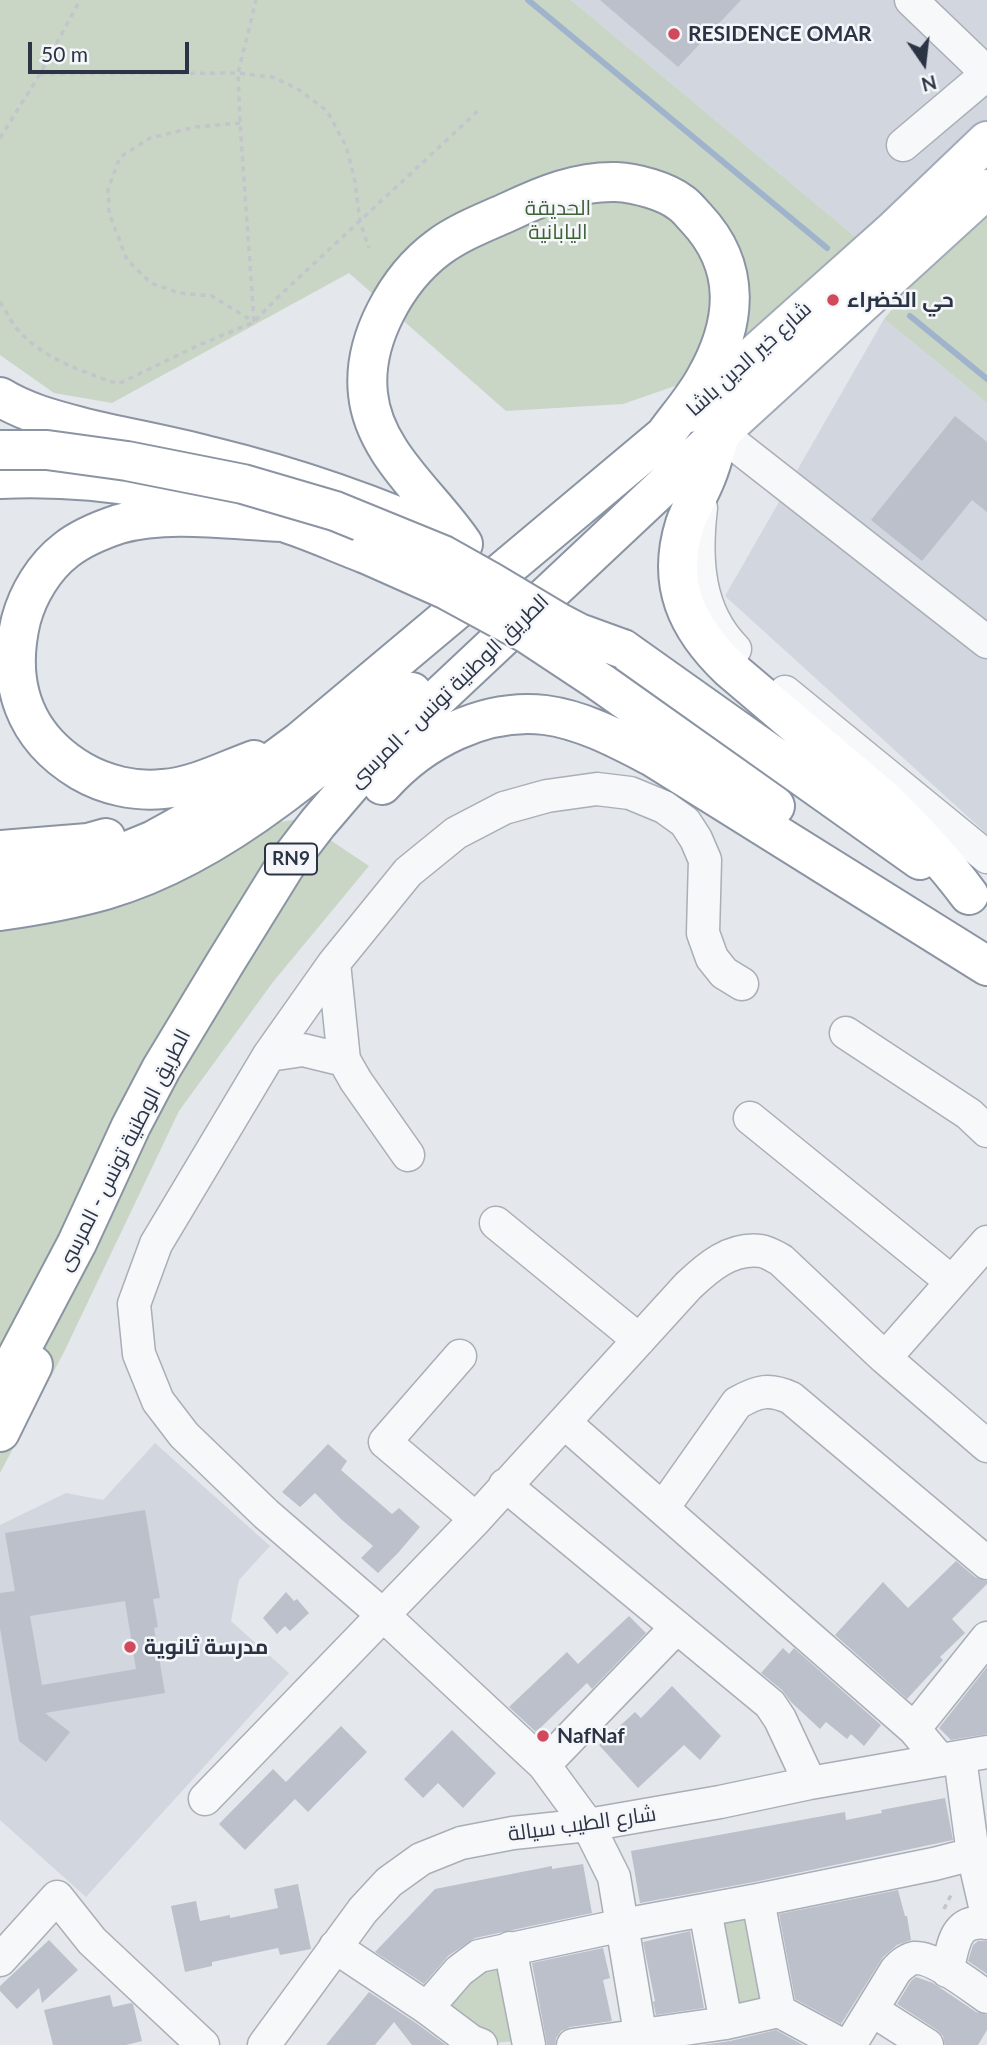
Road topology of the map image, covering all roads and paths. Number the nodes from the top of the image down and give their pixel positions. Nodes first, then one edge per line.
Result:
1 (80, 0) edge
2 (256, 0) edge
3 (911, 0) edge
4 (238, 73) junction
5 (40, 74) junction
6 (987, 74) edge
7 (480, 109) dead end
8 (240, 123) junction
9 (0, 138) edge
10 (987, 141) edge
11 (903, 145) dead end
12 (987, 189) edge
13 (360, 222) junction
14 (369, 248) dead end
15 (0, 302) edge
16 (254, 322) junction
17 (0, 397) edge
18 (720, 433) junction
19 (665, 435) junction
20 (0, 450) edge
21 (0, 479) edge
22 (706, 479) junction
23 (283, 522) junction
24 (471, 549) junction
25 (522, 620) junction
26 (987, 642) edge
27 (623, 649) junction
28 (299, 742) junction
29 (203, 813) junction
30 (0, 850) edge
31 (987, 857) edge
32 (0, 883) edge
33 (978, 902) edge
34 (0, 911) edge
35 (987, 956) edge
36 (225, 962) junction
37 (334, 963) junction
38 (987, 966) edge
39 (743, 984) dead end
40 (846, 1033) dead end
41 (269, 1055) junction
42 (344, 1060) junction
43 (750, 1118) dead end
44 (987, 1131) edge
45 (408, 1155) dead end
46 (496, 1223) dead end
47 (987, 1242) edge
48 (77, 1243) junction
49 (952, 1282) junction
50 (639, 1340) junction
51 (460, 1356) dead end
52 (885, 1359) junction
53 (0, 1389) edge
54 (565, 1423) junction
55 (0, 1432) edge
56 (987, 1446) edge
57 (505, 1485) junction
58 (663, 1508) junction
59 (476, 1519) junction
60 (987, 1563) edge
61 (383, 1615) junction
62 (677, 1628) junction
63 (987, 1638) edge
64 (914, 1729) junction
65 (962, 1757) edge
66 (544, 1765) junction
67 (810, 1783) junction
68 (205, 1799) dead end
69 (588, 1825) junction
70 (973, 1854) junction
71 (758, 1900) junction
72 (705, 1910) junction
73 (987, 1915) edge
74 (987, 1923) edge
75 (623, 1924) junction
76 (335, 1947) junction
77 (510, 1948) junction
78 (0, 1960) edge
79 (947, 1971) junction
80 (987, 1997) edge
81 (427, 2008) junction
82 (872, 2010) junction
83 (779, 2011) junction
84 (726, 2023) junction
85 (642, 2040) edge
86 (203, 2045) edge
87 (264, 2045) edge
88 (481, 2045) edge
89 (529, 2045) edge
90 (573, 2045) edge
91 (842, 2045) edge
92 (850, 2045) edge
93 (927, 2045) edge

1 - 5 path
2 - 4 path
3 - 6 street
4 - 5 path
4 - 8 path
4 - 13 path
5 - 9 path
6 - 11 street
7 - 13 path
8 - 16 path
8 - 16 path
10 - 19 main road, شارع خير الدين باشا
12 - 18 main road, شارع خير الدين باشا
13 - 14 path
13 - 16 path
15 - 16 path
17 - 24 main road
18 - 22 main road
18 - 25 main road, الطريق الوطنية تونس - المرسى / RN9
18 - 26 street
19 - 24 main road
19 - 28 main road
20 - 27 main road, bridge
21 - 23 main road
22 - 31 street
22 - 33 main road
23 - 28 main road
23 - 35 main road, bridge
24 - 27 main road, bridge
25 - 34 main road, RN9
25 - 36 main road, الطريق الوطنية تونس - المرسى / RN9
27 - 33 main road
28 - 29 main road
29 - 30 main road
29 - 32 main road
36 - 38 main road
36 - 48 main road, الطريق الوطنية تونس - المرسى / RN9
37 - 39 street
37 - 41 street
37 - 42 street
40 - 44 street
41 - 42 street
41 - 61 street
42 - 45 street
43 - 49 street
46 - 50 street
47 - 49 street
48 - 53 main road, الطريق الوطنية تونس - المرسى / RN9
48 - 55 main road
49 - 52 street
50 - 52 street
50 - 54 street
51 - 59 street
52 - 56 street
54 - 57 street
54 - 58 street
57 - 59 street
57 - 62 street
58 - 60 street
58 - 64 street
59 - 61 street
61 - 66 street
61 - 68 street
62 - 66 street
62 - 67 street
63 - 64 street
64 - 65 street
65 - 67 street, شارع الطيب سيالة
65 - 70 street
66 - 69 street
67 - 69 street, شارع الطيب سيالة
69 - 75 street
69 - 76 street, شارع الطيب سيالة
70 - 71 street
70 - 73 street
71 - 72 street
71 - 83 street
72 - 75 street
72 - 84 street
74 - 79 street
75 - 77 street
75 - 85 street
76 - 81 street
76 - 87 street, شارع الطيب سيالة
77 - 81 street
77 - 89 street
78 - 86 street
79 - 80 street
79 - 82 street
81 - 88 street
82 - 92 street
82 - 93 street
83 - 84 street
83 - 91 street
84 - 85 street
85 - 90 street

